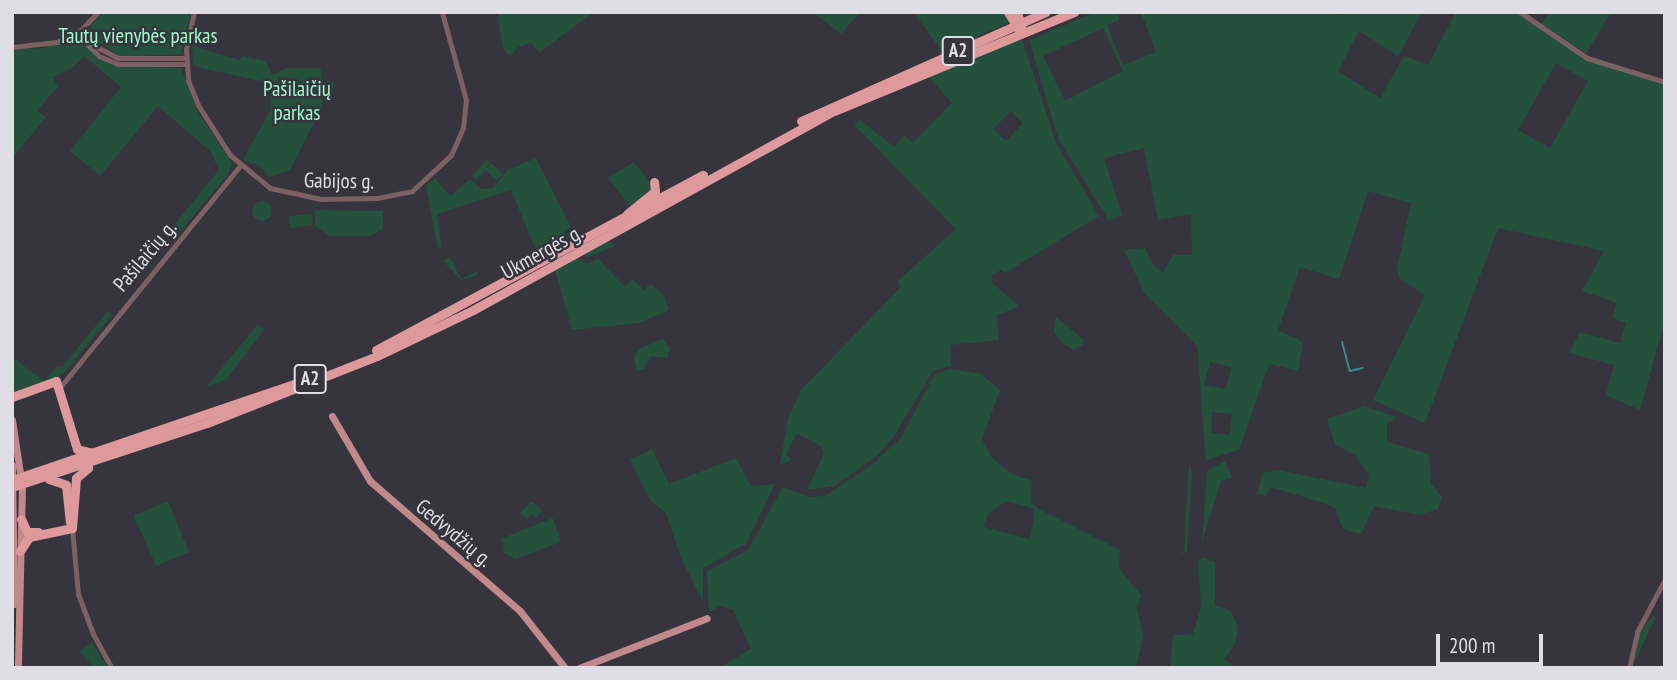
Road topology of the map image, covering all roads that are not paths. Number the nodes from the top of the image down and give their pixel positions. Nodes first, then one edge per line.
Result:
1 (98, 12) edge
2 (194, 12) edge
3 (442, 12) edge
4 (1008, 12) edge
5 (1017, 12) edge
6 (1046, 12) edge
7 (1074, 12) edge
8 (1520, 12) edge
9 (1020, 29) junction
10 (78, 32) junction
11 (12, 47) edge
12 (186, 61) junction
13 (1665, 82) edge
14 (239, 167) junction
15 (654, 182) dead end
16 (669, 199) junction
17 (621, 220) junction
18 (58, 385) junction
19 (12, 397) edge
20 (12, 403) edge
21 (332, 416) dead end
22 (12, 420) edge
23 (102, 455) junction
24 (64, 464) junction
25 (15, 466) edge
26 (31, 478) junction
27 (44, 478) junction
28 (12, 480) edge
29 (12, 487) edge
30 (21, 519) junction
31 (72, 528) junction
32 (20, 551) junction
33 (1665, 579) edge
34 (708, 618) dead end
35 (16, 668) edge
36 (112, 668) edge
37 (565, 668) edge
38 (579, 668) edge
39 (1629, 668) edge

1 - 10 street
2 - 12 street, Gabijos g.
3 - 14 street, Gabijos g.
4 - 9 highway
5 - 9 highway
6 - 9 highway, A2
7 - 9 highway, Ukmergės g. / A2
8 - 13 street
9 - 16 highway, Ukmergės g. / A2
10 - 11 street
10 - 12 street
12 - 14 street, Gabijos g.
14 - 18 street, Pašilaičių g.
15 - 17 highway
16 - 17 highway, Ukmergės g. / A2
16 - 23 highway, Ukmergės g. / A2
17 - 23 highway, Ukmergės g. / A2
18 - 19 highway
18 - 20 highway
18 - 23 highway
18 - 24 highway
21 - 37 main road, Gedvydžių g.
22 - 25 main road
23 - 24 highway, Ukmergės g. / A2
23 - 27 highway, Ukmergės g. / A2
23 - 31 highway
24 - 26 highway, Ukmergės g. / A2
25 - 30 main road
25 - 35 main road
26 - 27 highway, Ukmergės g. / A2
26 - 28 highway, Ukmergės g. / A2
26 - 29 highway, Ukmergės g. / A2
27 - 31 highway
30 - 31 highway
30 - 32 main road
31 - 32 highway
31 - 36 street
32 - 35 main road
33 - 39 street
34 - 38 main road

